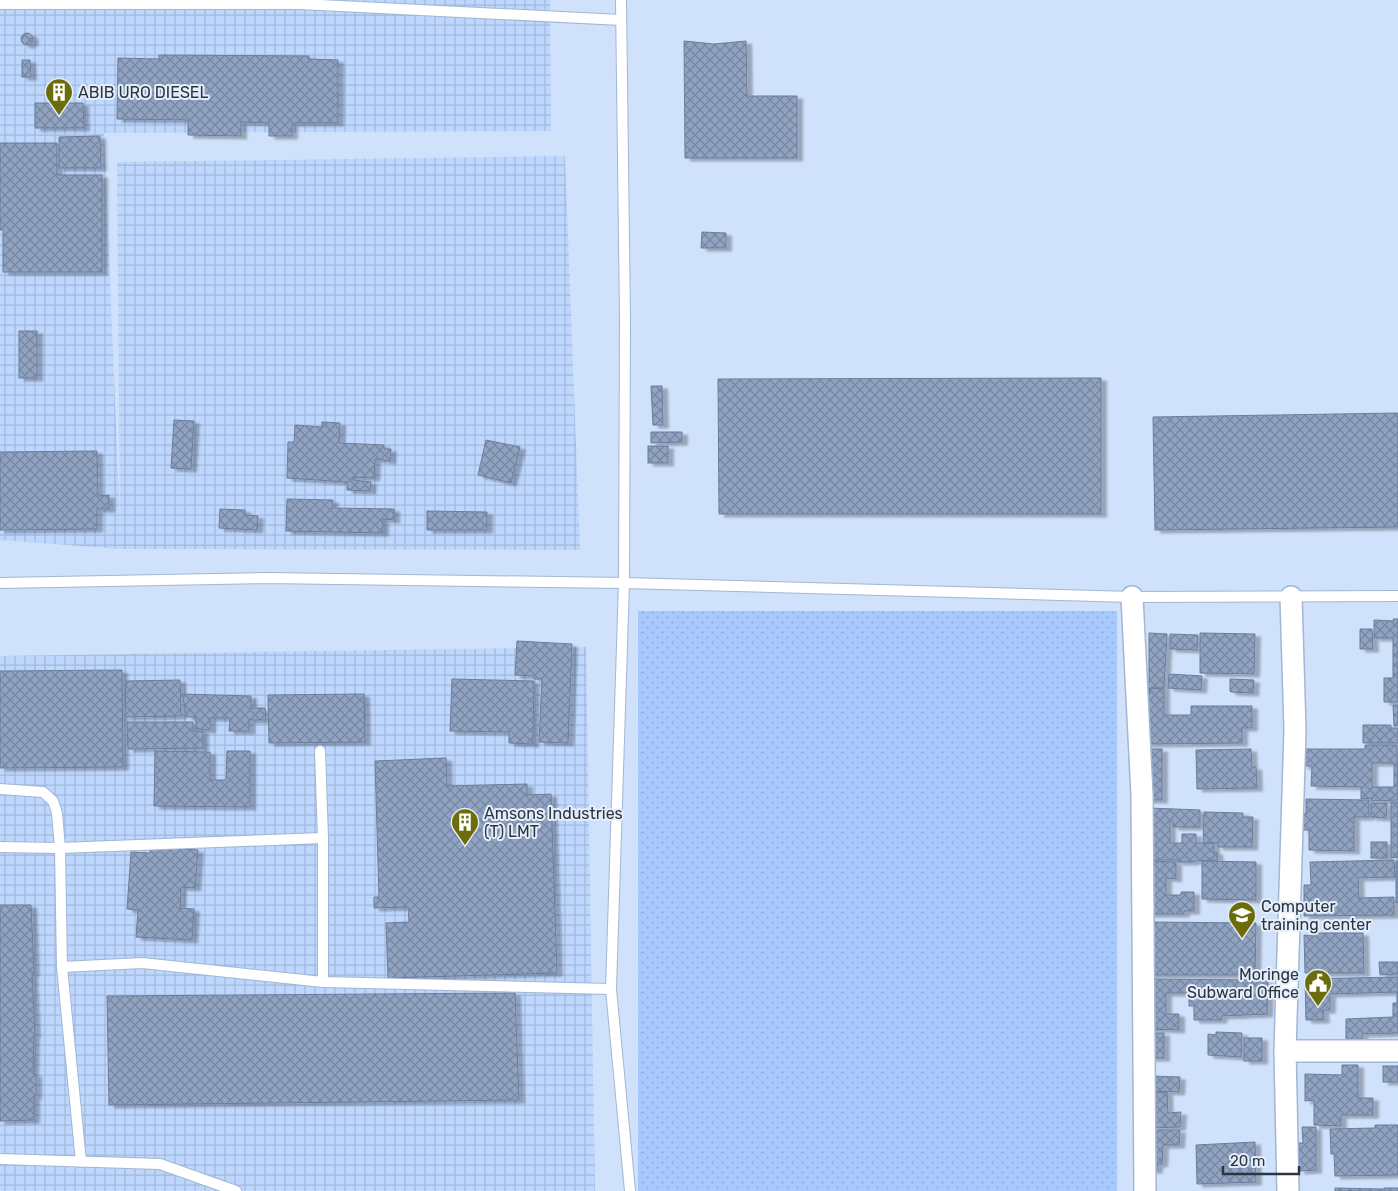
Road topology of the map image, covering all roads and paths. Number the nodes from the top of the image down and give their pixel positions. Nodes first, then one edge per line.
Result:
1 (621, 0) edge
2 (0, 4) edge
3 (621, 20) junction
4 (0, 583) edge
5 (624, 583) junction
6 (1398, 596) edge
7 (1132, 597) junction
8 (1291, 597) junction
9 (320, 751) dead end
10 (0, 789) edge
11 (323, 838) junction
12 (0, 847) edge
13 (60, 848) junction
14 (62, 967) junction
15 (323, 982) junction
16 (611, 989) junction
17 (1285, 1051) junction
18 (1398, 1051) edge
19 (0, 1159) edge
20 (81, 1162) junction
21 (236, 1191) edge
22 (630, 1191) edge
23 (1145, 1191) edge
24 (1288, 1191) edge

1 - 3 lane
2 - 3 lane
3 - 5 lane
4 - 5 lane
5 - 7 lane
5 - 16 lane
6 - 8 lane
7 - 8 lane
7 - 23 street
8 - 17 street
9 - 11 lane
10 - 13 lane
11 - 13 lane
11 - 15 lane
12 - 13 lane
13 - 14 lane
14 - 15 lane
14 - 20 lane
15 - 16 lane
16 - 22 lane
17 - 18 street
17 - 24 street
19 - 20 lane
20 - 21 lane

